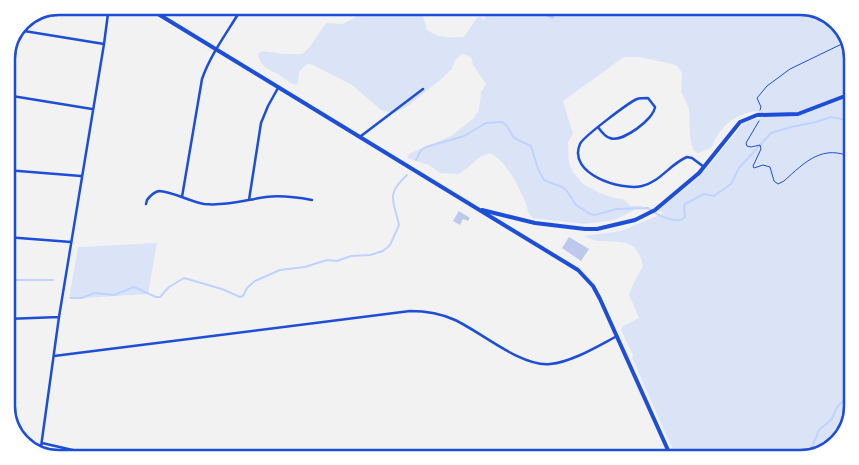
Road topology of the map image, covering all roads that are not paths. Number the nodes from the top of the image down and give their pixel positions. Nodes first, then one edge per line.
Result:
1 (108, 15) edge
2 (160, 15) edge
3 (238, 15) edge
4 (25, 31) edge
5 (104, 44) junction
6 (216, 49) junction
7 (279, 87) junction
8 (423, 89) dead end
9 (844, 96) edge
10 (15, 97) edge
11 (92, 110) junction
12 (598, 127) junction
13 (361, 136) junction
14 (704, 167) junction
15 (15, 171) edge
16 (81, 176) junction
17 (182, 197) junction
18 (249, 200) junction
19 (312, 200) dead end
20 (146, 204) dead end
21 (480, 210) junction
22 (15, 238) edge
23 (71, 242) junction
24 (59, 317) junction
25 (15, 319) edge
26 (617, 336) junction
27 (54, 356) junction
28 (42, 443) junction
29 (41, 447) edge
30 (73, 450) edge
31 (668, 450) edge

1 - 5 street
2 - 6 main road
3 - 6 street
4 - 5 street
5 - 11 street
6 - 7 main road
6 - 17 street
7 - 13 main road
7 - 18 street
8 - 13 street
9 - 14 main road
10 - 11 street
11 - 16 street
12 - 12 street
12 - 14 street
13 - 21 main road
14 - 21 main road
15 - 16 street
16 - 23 street
17 - 18 street
17 - 20 street
18 - 19 street
21 - 26 main road
22 - 23 street
23 - 24 street
24 - 25 street
24 - 27 street
26 - 27 street
26 - 31 main road
27 - 28 street
28 - 29 street
28 - 30 street

